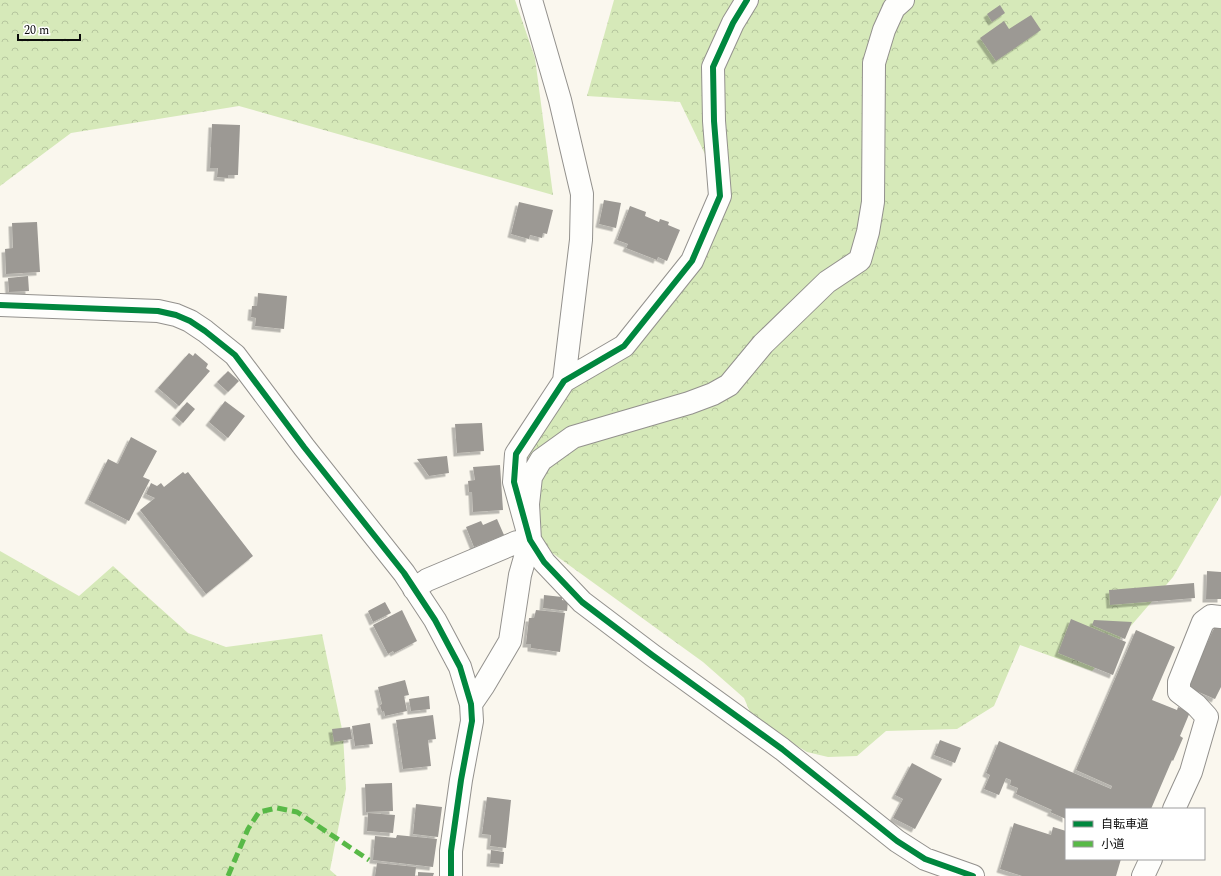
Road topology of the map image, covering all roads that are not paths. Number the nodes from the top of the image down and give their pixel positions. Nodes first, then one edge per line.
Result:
1 (531, 0) edge
2 (747, 0) edge
3 (903, 0) edge
4 (0, 305) edge
5 (564, 381) junction
6 (530, 540) junction
7 (414, 589) junction
8 (1221, 617) edge
9 (471, 704) junction
10 (1174, 808) edge
11 (1151, 860) edge
12 (451, 876) edge
13 (973, 876) edge
14 (1143, 876) edge

1 - 5 street
2 - 5 street
3 - 6 street
4 - 7 street
5 - 6 street
6 - 7 street
6 - 9 street
6 - 13 street
7 - 9 street
8 - 10 street
9 - 12 street
11 - 14 street

